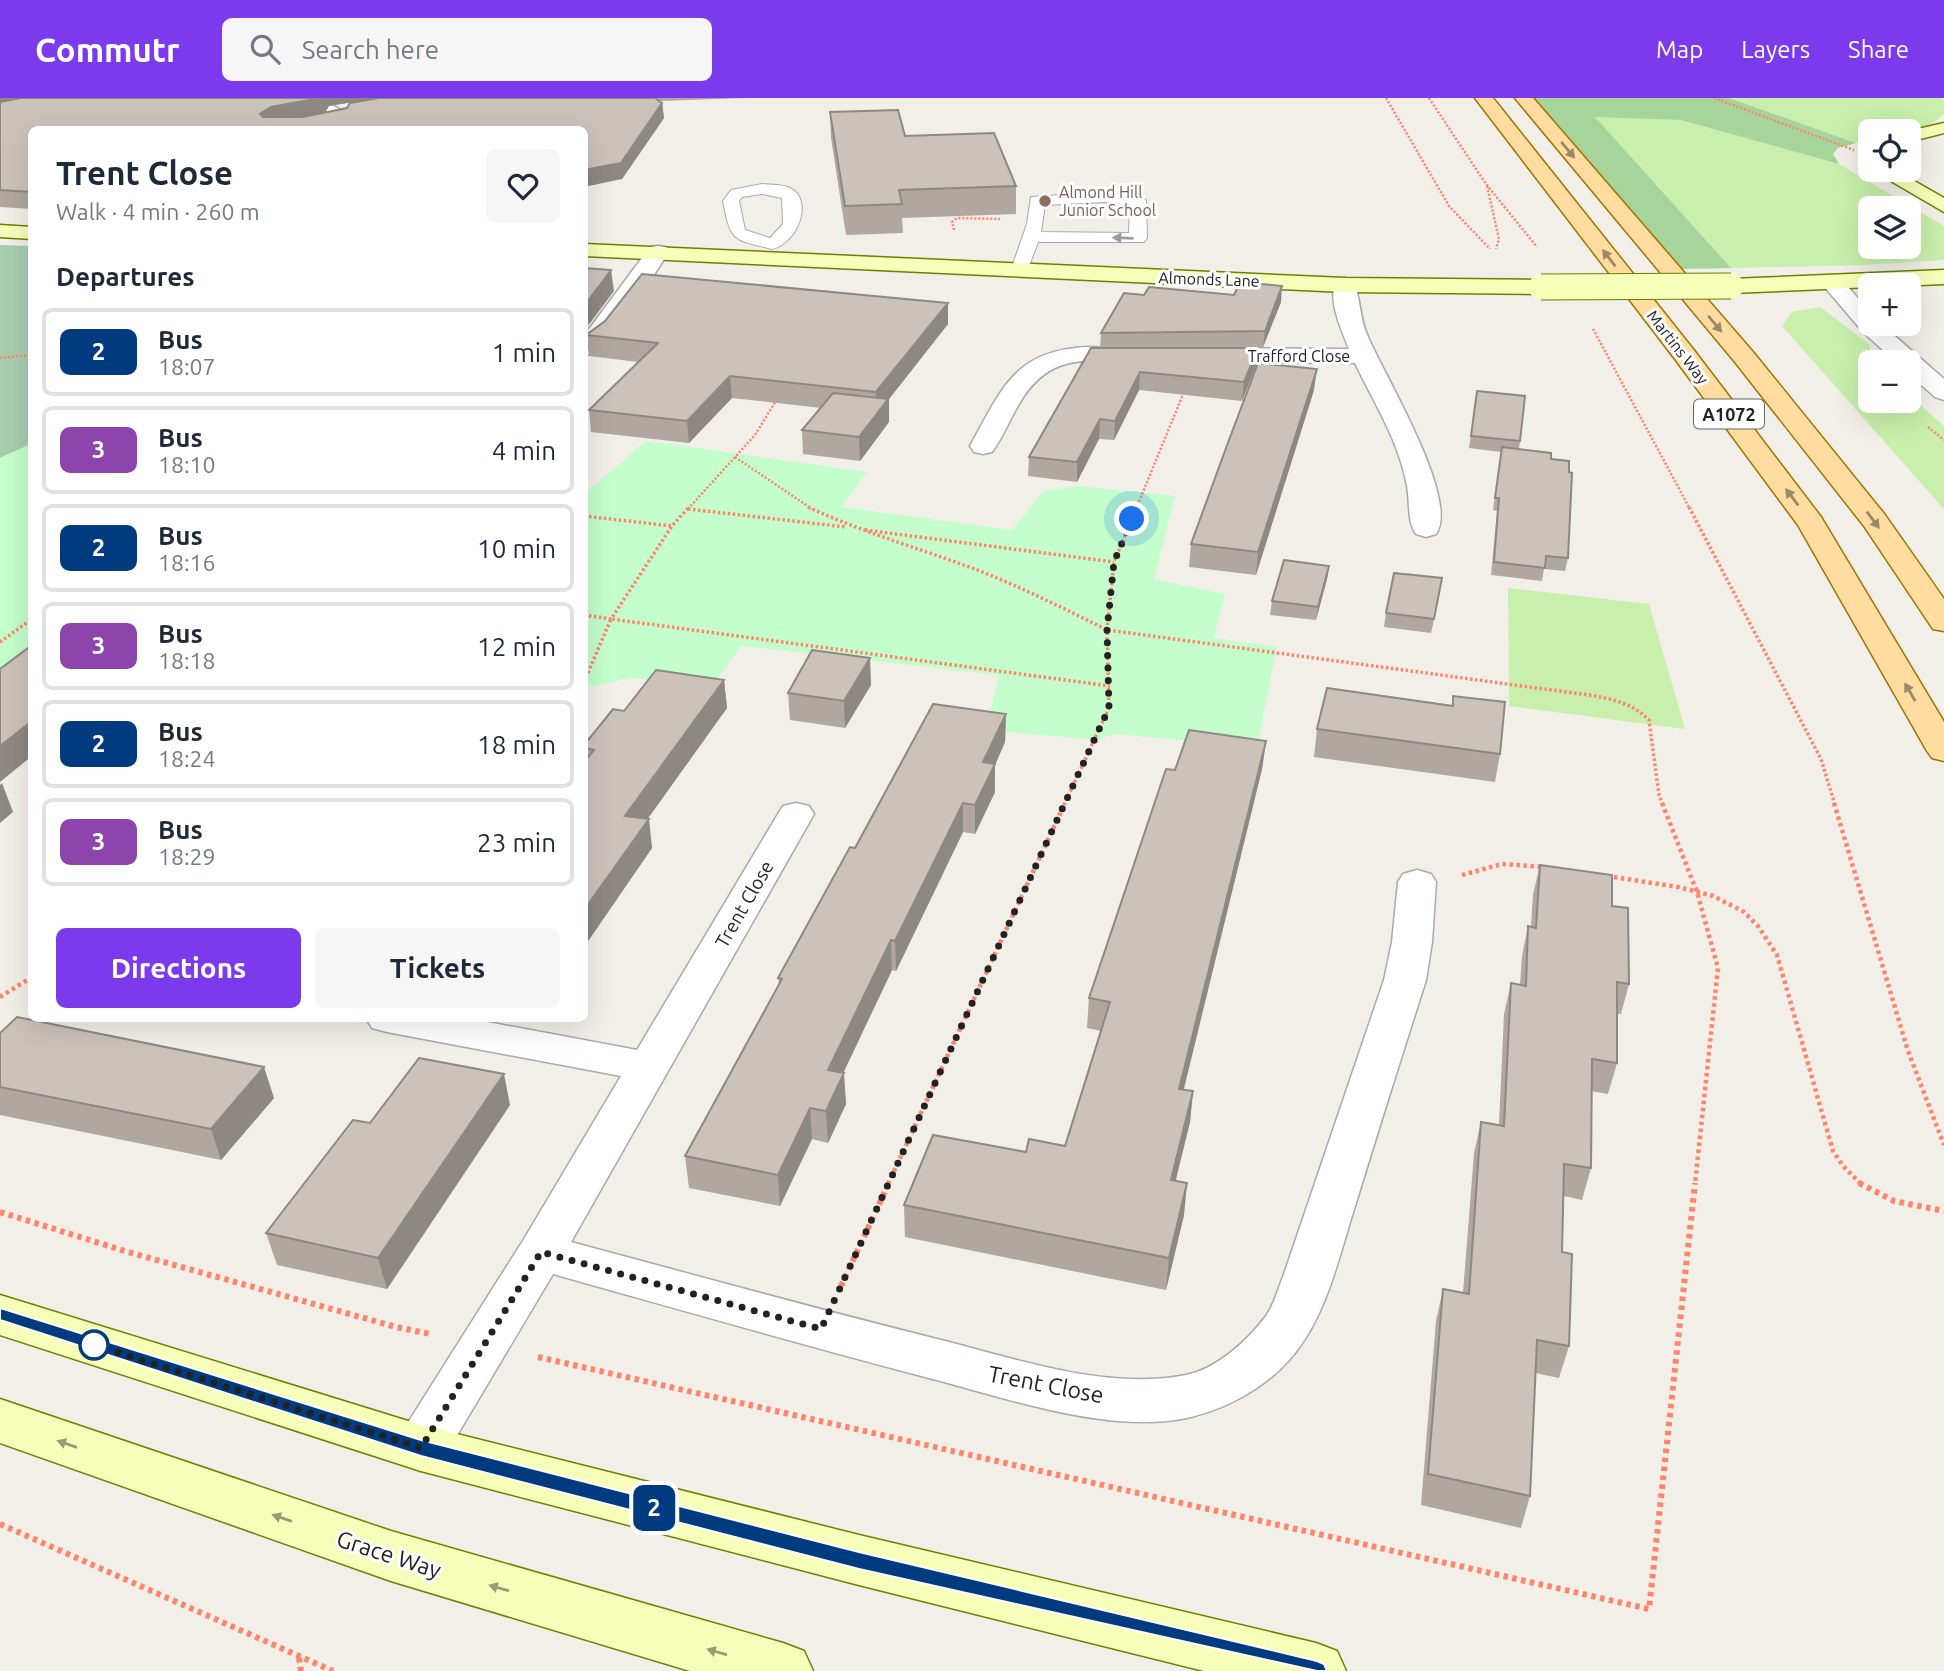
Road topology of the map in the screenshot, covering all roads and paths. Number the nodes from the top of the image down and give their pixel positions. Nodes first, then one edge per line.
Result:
1 (307, 98) edge
2 (1386, 98) edge
3 (1429, 98) edge
4 (1484, 98) edge
5 (1524, 98) edge
6 (1714, 98) edge
7 (367, 108) edge
8 (339, 115) junction
9 (316, 122) edge
10 (359, 126) edge
11 (1944, 128) edge
12 (1921, 134) edge
13 (1858, 151) dead end
14 (1903, 182) edge
15 (1944, 206) edge
16 (1035, 217) junction
17 (0, 231) edge
18 (28, 233) edge
19 (1031, 237) junction
20 (588, 250) edge
21 (658, 252) junction
22 (1495, 254) dead end
23 (1544, 257) dead end
24 (965, 267) junction
25 (1020, 270) junction
26 (1944, 277) edge
27 (1833, 284) junction
28 (1345, 285) junction
29 (1589, 323) dead end
30 (588, 345) edge
31 (28, 355) edge
32 (1158, 355) edge
33 (1192, 355) joint
34 (1366, 356) junction
35 (0, 358) edge
36 (1944, 392) edge
37 (779, 394) edge
38 (983, 446) dead end
39 (735, 457) junction
40 (688, 509) junction
41 (588, 516) edge
42 (672, 526) junction
43 (853, 528) junction
44 (1426, 528) dead end
45 (1114, 562) junction
46 (588, 616) edge
47 (611, 619) junction
48 (28, 622) edge
49 (1944, 622) edge
50 (1107, 630) junction
51 (0, 642) edge
52 (588, 673) edge
53 (1110, 686) junction
54 (1944, 751) edge
55 (796, 814) dead end
56 (1550, 868) edge
57 (1601, 875) edge
58 (1417, 882) joint
59 (1697, 892) junction
60 (28, 980) edge
61 (0, 997) edge
62 (408, 1022) edge
63 (650, 1068) junction
64 (1944, 1145) edge
65 (1944, 1211) edge
66 (0, 1212) edge
67 (541, 1252) junction
68 (0, 1315) edge
69 (821, 1329) junction
70 (485, 1345) junction
71 (0, 1421) edge
72 (421, 1448) junction
73 (0, 1524) edge
74 (299, 1657) junction
75 (301, 1671) edge
76 (333, 1671) edge
77 (783, 1671) edge
78 (1317, 1671) edge

1 - 8 street
2 - 22 path
3 - 23 path
54 -> 4 main road, Martins Way / A1072
5 -> 49 main road, A1072
6 - 13 path
7 - 8 street
8 - 9 street
8 - 10 street
11 - 12 street
14 - 15 street
16 - 19 lane
16 -> 19 lane
16 - 24 path
17 - 18 street
19 - 25 lane
20 - 21 street, Almonds Lane
21 - 24 street, Almonds Lane
21 - 30 street
24 - 25 street, Almonds Lane
25 - 28 street, Almonds Lane
26 - 27 street, Almonds Lane
27 - 28 street, Almonds Lane, bridge
27 - 36 street
28 - 34 street, Trafford Close
29 - 64 path
31 - 35 path
32 - 38 street
33 - 34 street, Trafford Close
33 - 45 path
34 - 44 street, Trafford Close
37 - 39 path
39 - 40 path
39 - 43 path
40 - 42 path
40 - 43 path
41 - 42 path
42 - 47 path
43 - 45 path
43 - 50 path
45 - 50 path
46 - 47 path
47 - 52 path
47 - 53 path
48 - 51 path
50 - 53 path
50 - 59 path
53 - 69 path
55 - 63 street, Trent Close
56 - 58 path
57 - 59 path
58 - 69 street, Trent Close
59 - 65 path
59 - 70 path
60 - 61 path
62 - 63 street
63 - 67 street, Trent Close
66 - 70 path
67 - 69 street, Trent Close
67 - 70 street, Trent Close
68 - 72 street
70 - 72 street, Trent Close
77 -> 71 street, Grace Way
72 - 78 street
73 - 74 path
74 - 75 path
74 - 76 path

